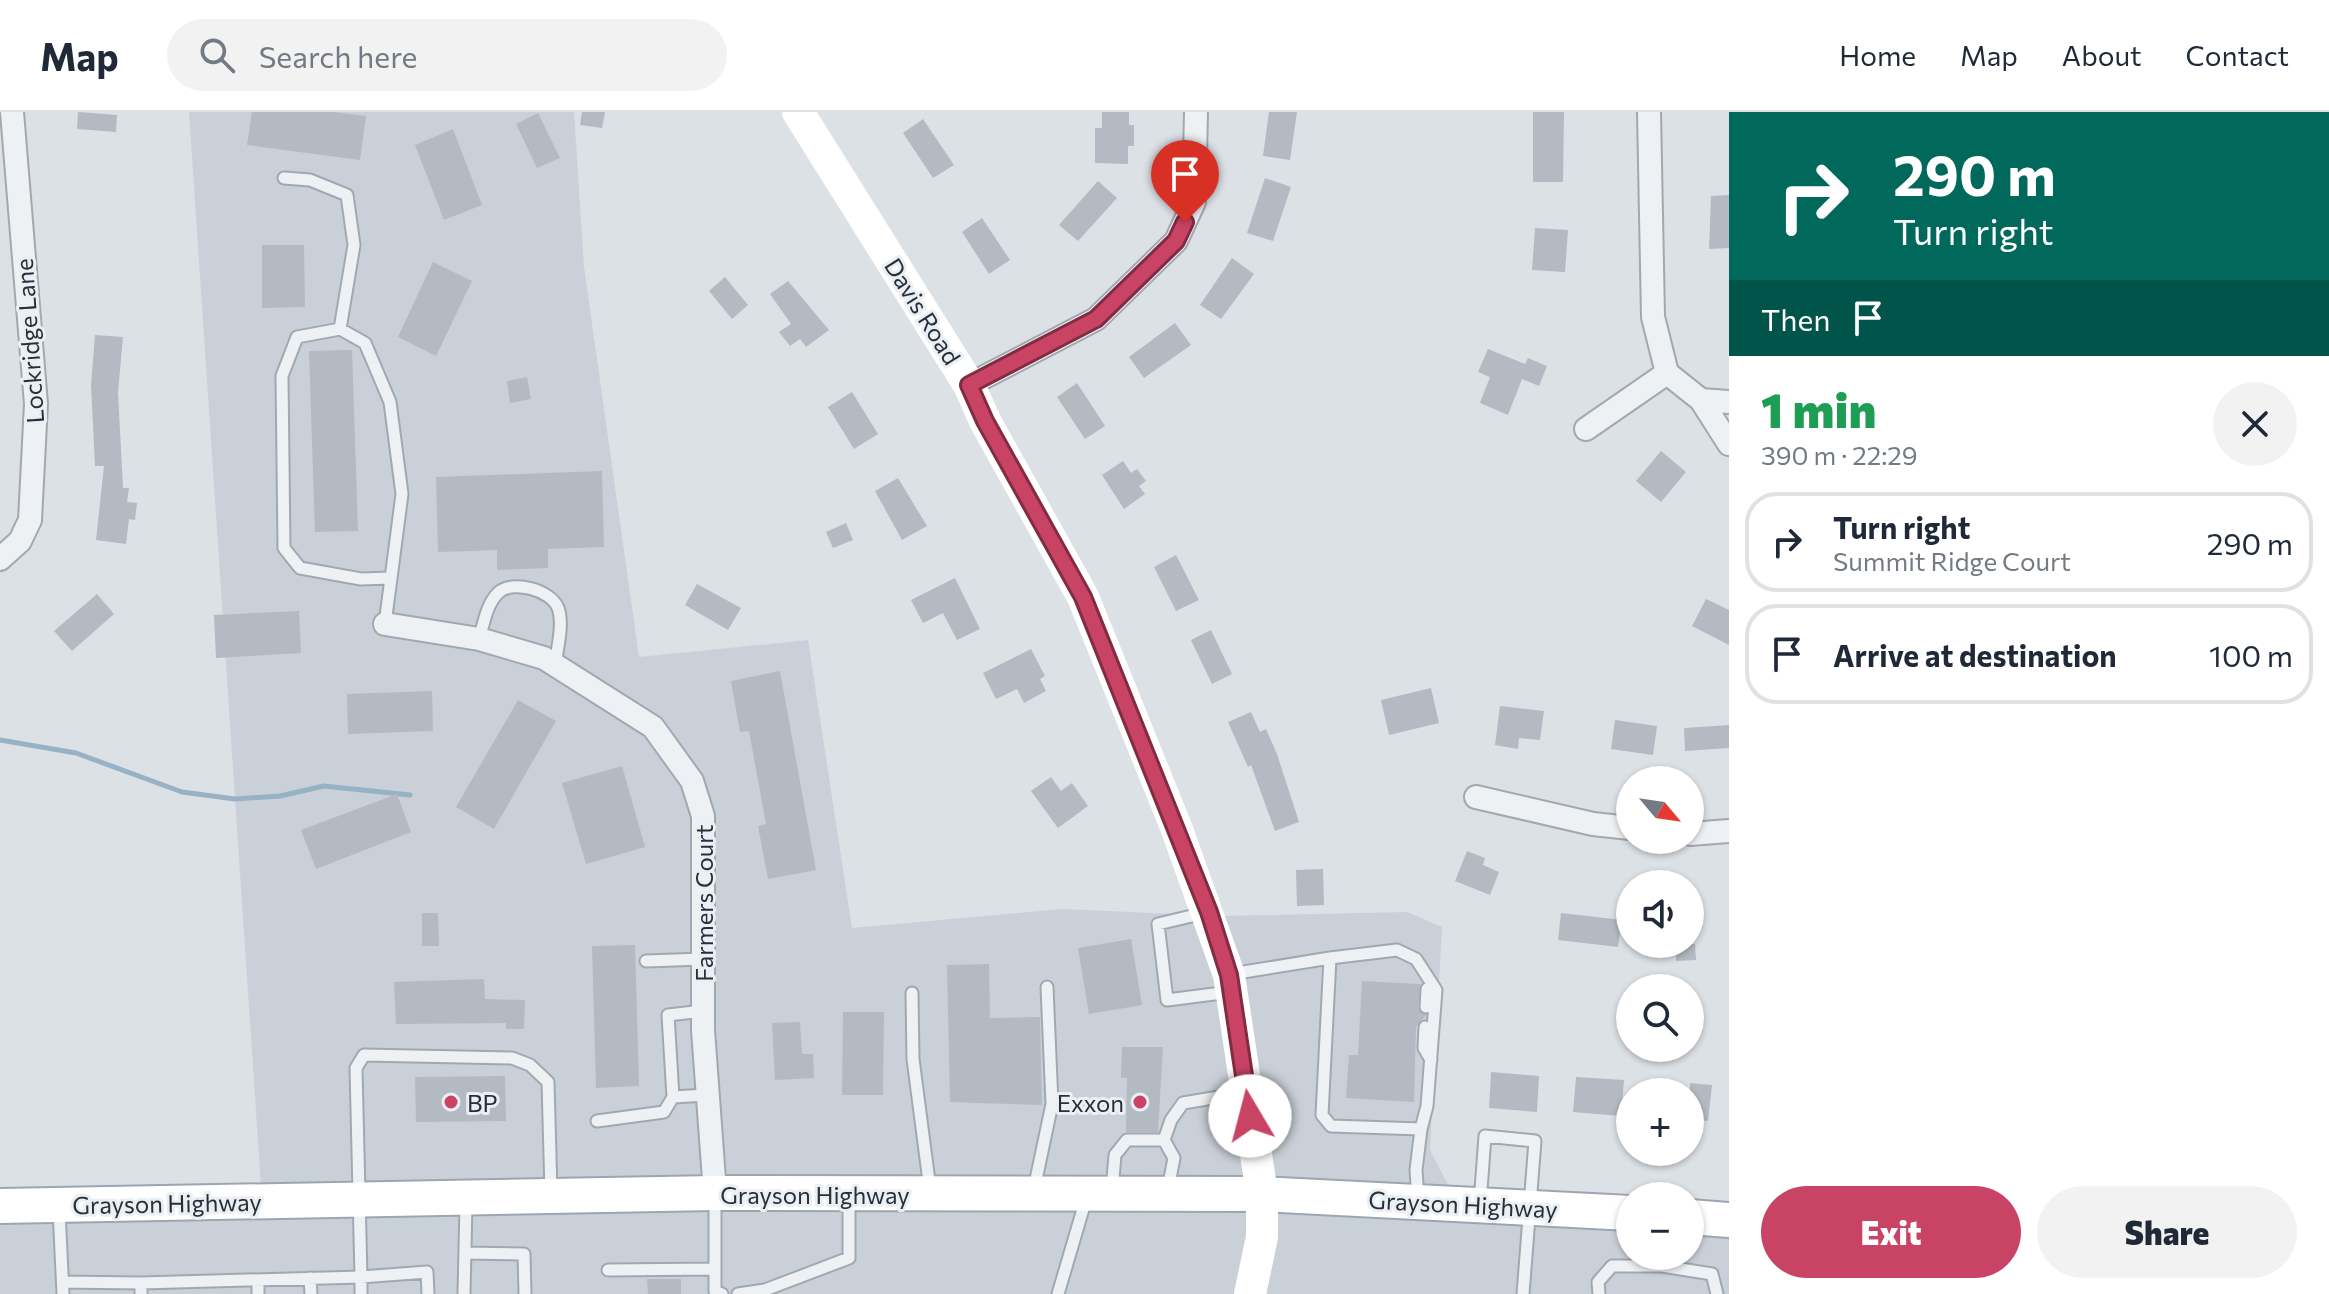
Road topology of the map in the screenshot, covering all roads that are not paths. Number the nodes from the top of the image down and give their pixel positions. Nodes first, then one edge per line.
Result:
1 (12, 112) edge
2 (798, 112) edge
3 (1196, 112) edge
4 (1649, 112) edge
5 (284, 178) dead end
6 (340, 329) junction
7 (1667, 373) junction
8 (969, 385) junction
9 (1701, 400) junction
10 (1729, 402) edge
11 (1586, 429) dead end
12 (1729, 444) edge
13 (0, 559) edge
14 (391, 578) junction
15 (385, 624) joint
16 (479, 639) junction
17 (555, 665) junction
18 (1476, 797) dead end
19 (1616, 826) edge
20 (1729, 831) edge
21 (1704, 833) edge
22 (1209, 912) junction
23 (1330, 958) junction
24 (703, 959) junction
25 (646, 961) dead end
26 (1231, 983) junction
27 (1432, 985) junction
28 (1047, 987) dead end
29 (912, 993) dead end
30 (1426, 1007) dead end
31 (703, 1011) junction
32 (1425, 1027) dead end
33 (1431, 1061) junction
34 (1247, 1093) junction
35 (706, 1095) junction
36 (673, 1097) junction
37 (597, 1121) dead end
38 (1421, 1129) junction
39 (1164, 1140) junction
40 (715, 1193) junction
41 (849, 1193) junction
42 (930, 1194) junction
43 (1034, 1194) junction
44 (1099, 1194) junction
45 (1167, 1194) junction
46 (1262, 1194) junction
47 (551, 1197) junction
48 (467, 1198) junction
49 (1418, 1200) junction
50 (358, 1201) junction
51 (1480, 1204) junction
52 (58, 1205) junction
53 (0, 1206) edge
54 (1532, 1207) junction
55 (1616, 1212) edge
56 (1704, 1218) edge
57 (1729, 1220) edge
58 (465, 1253) junction
59 (1616, 1266) edge
60 (715, 1269) junction
61 (608, 1270) dead end
62 (1697, 1270) edge
63 (361, 1277) junction
64 (310, 1278) junction
65 (258, 1280) junction
66 (63, 1288) edge
67 (141, 1288) edge
68 (258, 1294) edge
69 (311, 1294) edge
70 (361, 1294) edge
71 (428, 1294) edge
72 (464, 1294) edge
73 (525, 1294) edge
74 (722, 1294) edge
75 (738, 1294) edge
76 (1058, 1294) edge
77 (1250, 1294) edge
78 (1523, 1294) edge
79 (1599, 1294) edge
80 (1717, 1294) edge

1 - 13 street, Lockridge Lane
2 - 8 street, Davis Road
3 - 8 street
4 - 7 street
5 - 6 lane
6 - 14 lane
6 - 14 lane
7 - 9 street
7 - 11 street
8 - 22 street, Davis Road
9 - 10 street
9 - 12 street
14 - 15 lane
15 - 16 street, Farmers Court
16 - 17 street, Farmers Court
16 - 17 lane
17 - 24 street, Farmers Court
18 - 19 street
20 - 21 street
22 - 26 street, Davis Road
22 - 26 lane
23 - 26 lane
23 - 27 lane
23 - 38 lane
24 - 25 lane
24 - 31 street, Farmers Court
26 - 34 street, Davis Road
27 - 30 lane
27 - 33 lane
28 - 43 lane
29 - 42 lane
31 - 35 street, Farmers Court
31 - 36 lane
32 - 33 lane
33 - 38 lane
34 - 39 lane
34 - 46 street, Davis Road
35 - 36 lane
35 - 40 street, Farmers Court
36 - 37 lane
38 - 49 lane
39 - 44 lane
39 - 45 lane
40 - 41 main road, Grayson Highway
40 - 47 main road, Grayson Highway
40 - 60 lane
41 - 42 main road, Grayson Highway
41 - 75 lane
42 - 43 main road, Grayson Highway
43 - 44 main road, Grayson Highway
44 - 45 main road, Grayson Highway
44 - 76 lane
45 - 46 main road, Grayson Highway
46 - 49 main road, Grayson Highway
46 - 77 street, Davis Road
47 - 48 main road, Grayson Highway
47 - 50 lane
48 - 50 main road, Grayson Highway
48 - 58 lane
49 - 51 main road, Grayson Highway
50 - 52 main road, Grayson Highway
50 - 63 lane
51 - 54 main road, Grayson Highway
51 - 54 lane
52 - 53 main road, Grayson Highway
52 - 66 lane
54 - 55 main road, Grayson Highway
54 - 78 lane
56 - 57 main road
58 - 72 lane
58 - 73 lane
59 - 79 lane
60 - 61 lane
60 - 74 lane
62 - 80 lane
63 - 64 lane
63 - 70 lane
63 - 71 lane
64 - 65 lane
64 - 69 lane
65 - 67 lane
65 - 68 lane
66 - 67 lane

